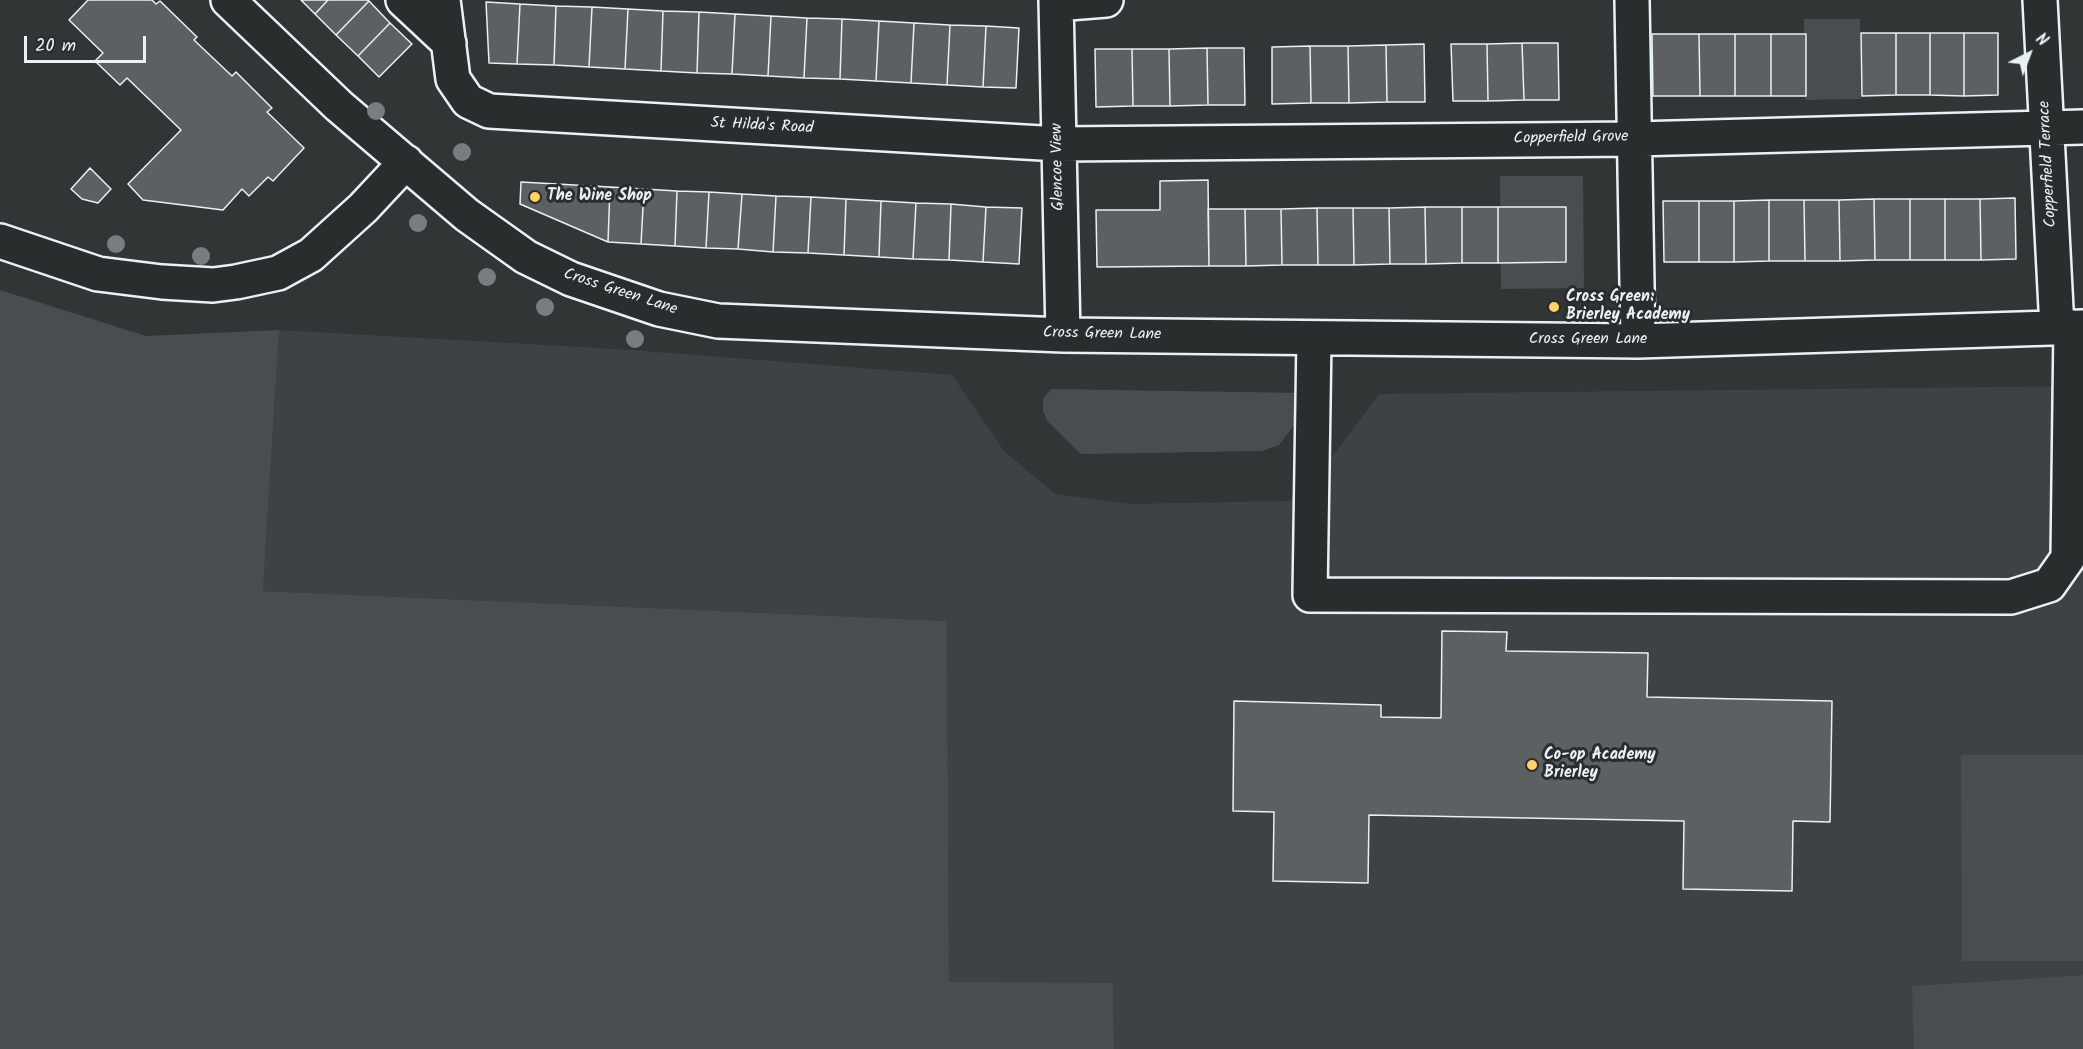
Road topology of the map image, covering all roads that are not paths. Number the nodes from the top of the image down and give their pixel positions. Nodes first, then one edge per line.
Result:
1 (228, 0) edge
2 (403, 0) edge
3 (443, 0) edge
4 (1106, 0) edge
5 (1632, 0) edge
6 (2040, 0) edge
7 (1056, 2) edge
8 (449, 43) junction
9 (2083, 127) edge
10 (2047, 128) junction
11 (1635, 139) junction
12 (1059, 144) junction
13 (406, 162) junction
14 (0, 241) edge
15 (2071, 327) edge
16 (1063, 335) junction
17 (1314, 338) junction
18 (1638, 341) junction

1 - 13 street, Cross Green Lane
2 - 8 street
3 - 8 street
4 - 7 street
5 - 11 street
6 - 10 street, Copperfield Terrace
7 - 12 street, Glencoe View
8 - 12 street, St Hilda's Road
9 - 10 street, Copperfield Grove
10 - 11 street, Copperfield Grove
10 - 15 street, Copperfield Terrace
11 - 12 street, Copperfield Grove
11 - 18 street
12 - 16 street, Glencoe View
13 - 14 street
13 - 16 street, Cross Green Lane
15 - 17 street, Copperfield Terrace
15 - 18 street, Cross Green Lane
16 - 17 street, Cross Green Lane
17 - 18 street, Cross Green Lane

